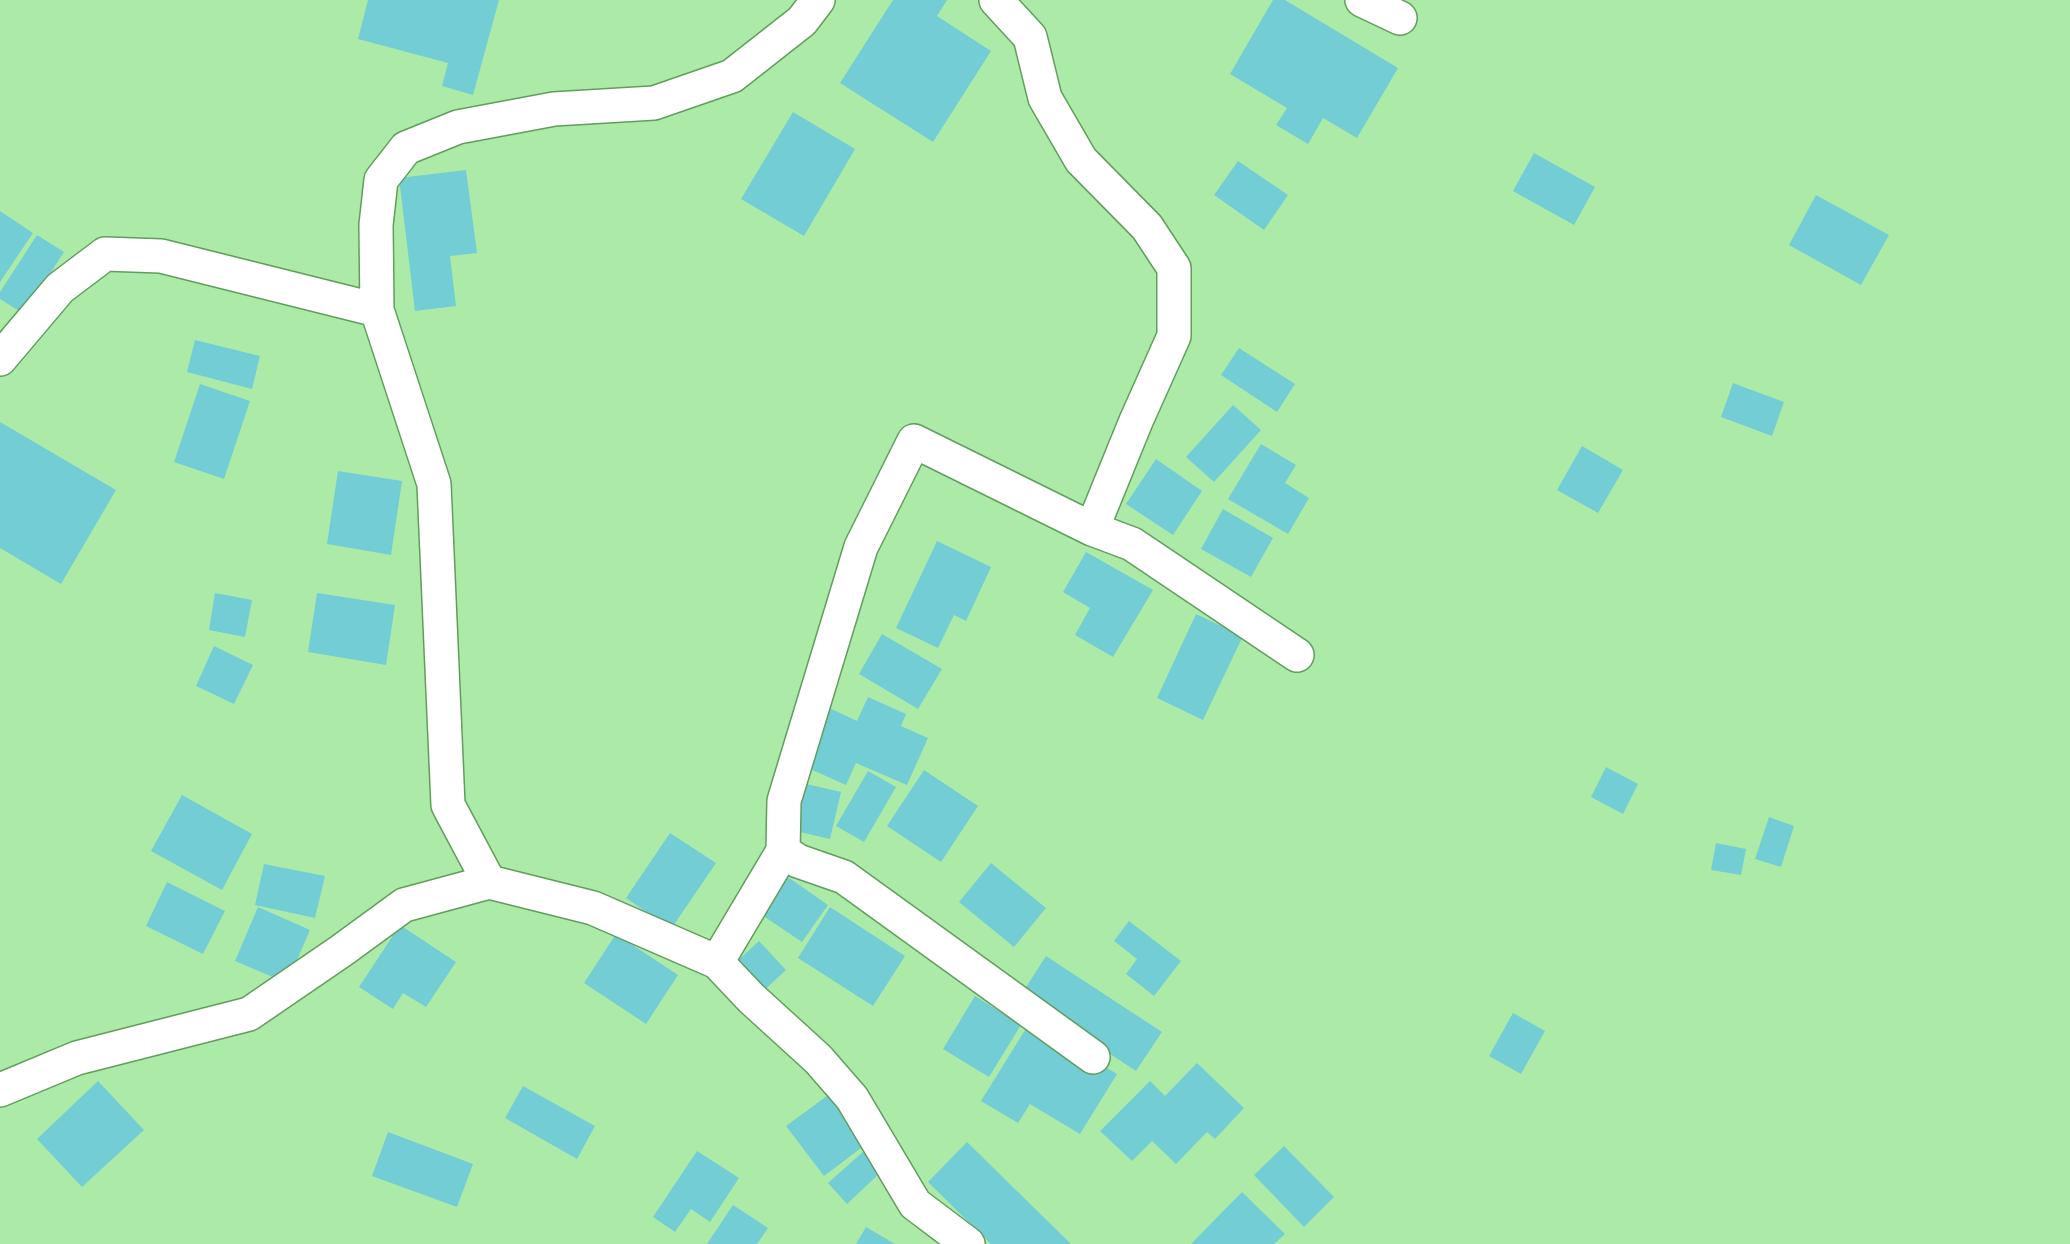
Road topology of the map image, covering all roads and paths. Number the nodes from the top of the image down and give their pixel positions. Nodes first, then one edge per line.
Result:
1 (818, 0) edge
2 (996, 0) edge
3 (1362, 0) edge
4 (1400, 18) dead end
5 (377, 310) junction
6 (0, 360) edge
7 (1092, 529) junction
8 (1297, 655) dead end
9 (783, 851) junction
10 (489, 882) junction
11 (717, 962) junction
12 (1093, 1057) dead end
13 (0, 1090) edge
14 (968, 1244) edge

1 - 5 street
2 - 7 street
3 - 4 street
5 - 6 street
5 - 10 street
7 - 8 street
7 - 9 street
9 - 11 street
9 - 12 street
10 - 11 street
10 - 13 street
11 - 14 street

